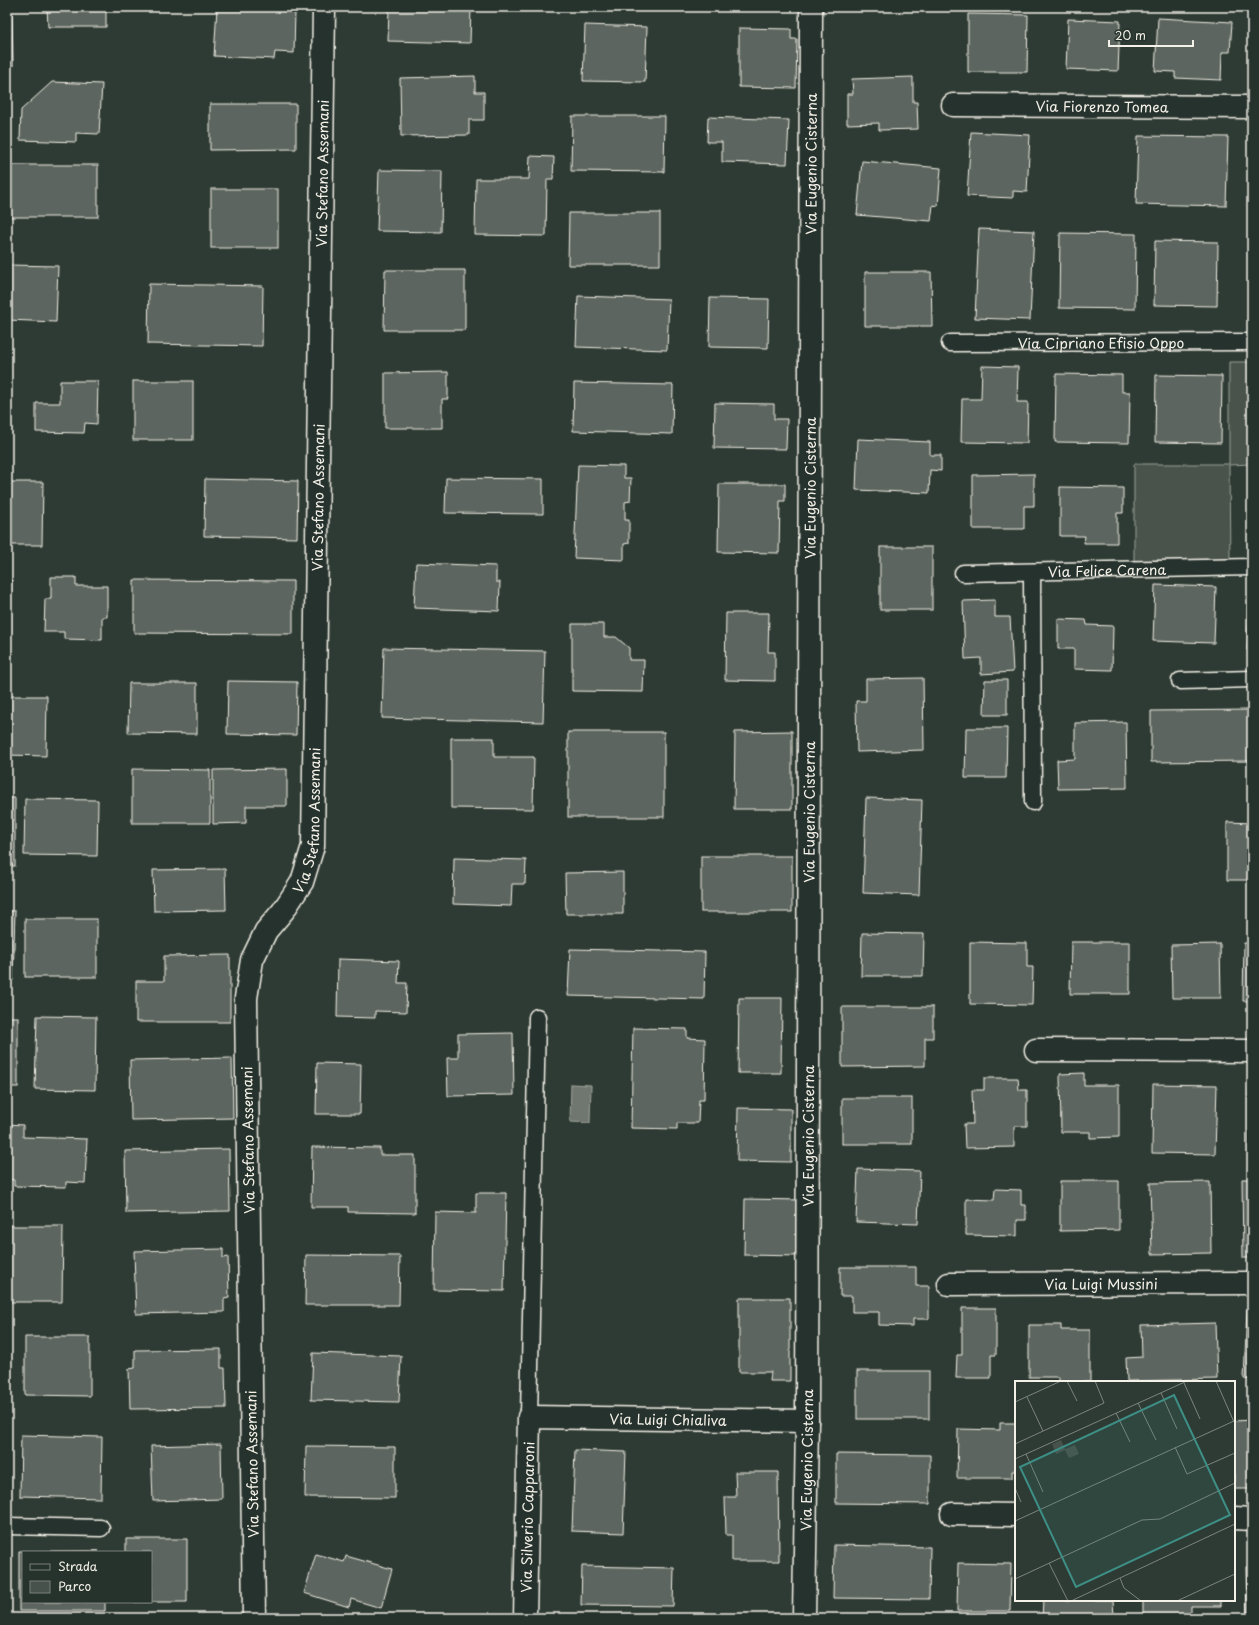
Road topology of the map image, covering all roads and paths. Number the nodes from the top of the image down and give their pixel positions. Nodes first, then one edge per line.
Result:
1 (324, 7) edge
2 (811, 7) edge
3 (952, 105) dead end
4 (1252, 107) edge
5 (1252, 342) edge
6 (950, 343) dead end
7 (1252, 567) edge
8 (1032, 572) junction
9 (963, 573) dead end
10 (1252, 679) edge
11 (1180, 681) dead end
12 (1032, 802) dead end
13 (537, 1017) dead end
14 (1036, 1050) dead end
15 (1252, 1051) edge
16 (1252, 1283) edge
17 (949, 1284) dead end
18 (529, 1417) junction
19 (807, 1421) junction
20 (952, 1514) dead end
21 (1015, 1515) edge
22 (1235, 1518) edge
23 (1252, 1519) edge
24 (7, 1526) edge
25 (101, 1528) dead end
26 (254, 1618) edge
27 (525, 1618) edge
28 (804, 1618) edge

1 - 26 street, Via Stefano Assemani
2 - 19 street, Via Eugenio Cisterna
3 - 4 street, Via Fiorenzo Tomea
5 - 6 lane, Via Cipriano Efisio Oppo
7 - 8 lane, Via Felice Carena
8 - 9 lane, Via Felice Carena
8 - 12 lane
10 - 11 lane
13 - 18 lane
14 - 15 street
16 - 17 street, Via Luigi Mussini
18 - 19 street, Via Luigi Chialiva
18 - 27 street, Via Silverio Capparoni
19 - 28 street, Via Eugenio Cisterna
20 - 21 street
22 - 23 street
24 - 25 lane

